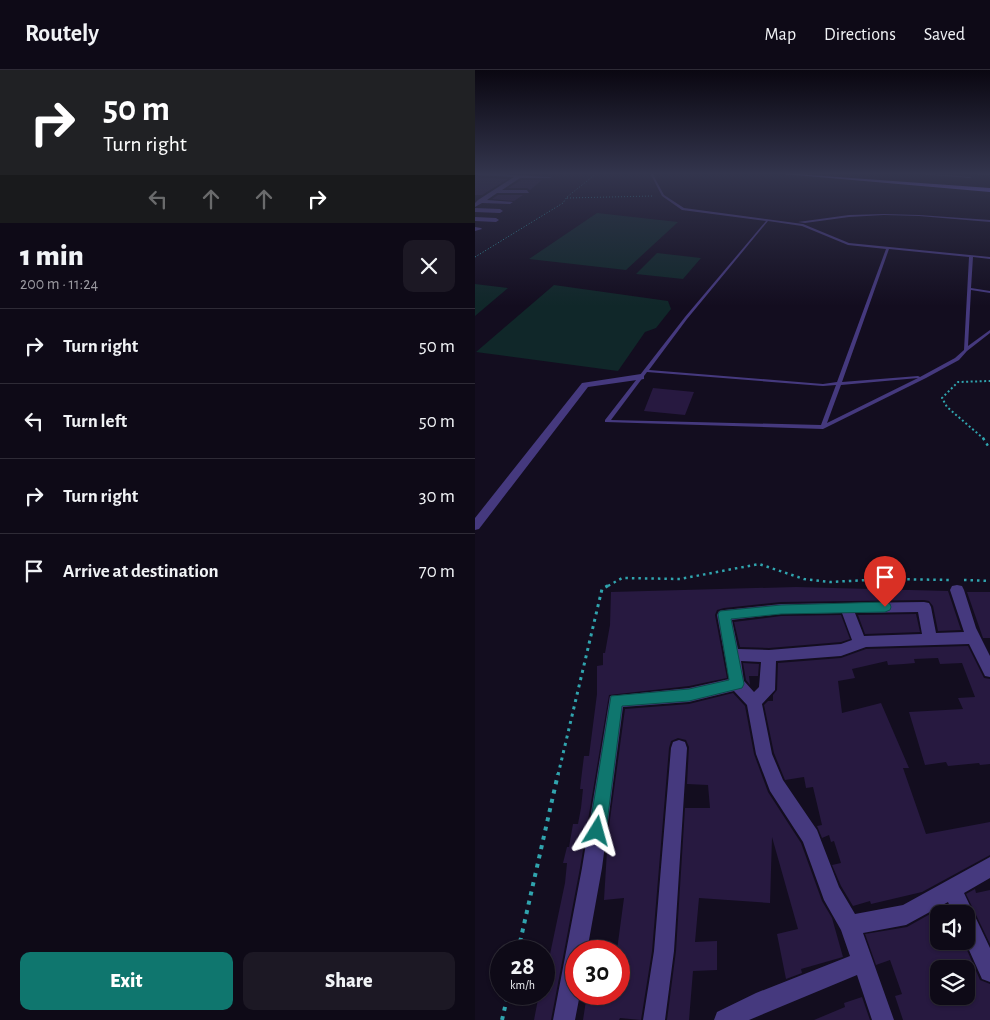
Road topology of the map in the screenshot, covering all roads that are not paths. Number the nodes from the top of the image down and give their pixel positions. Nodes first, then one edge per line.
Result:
1 (741, 217) edge
2 (841, 217) edge
3 (947, 217) edge
4 (475, 219) edge
5 (495, 220) dead end
6 (767, 221) junction
7 (990, 221) edge
8 (785, 222) junction
9 (888, 248) junction
10 (971, 256) junction
11 (990, 258) edge
12 (969, 289) junction
13 (990, 292) edge
14 (990, 331) edge
15 (966, 350) junction
16 (644, 374) junction
17 (923, 377) junction
18 (841, 383) junction
19 (823, 427) junction
20 (475, 526) edge
21 (957, 583) road end
22 (846, 607) junction
23 (974, 638) junction
24 (930, 640) junction
25 (860, 643) junction
26 (732, 654) junction
27 (769, 656) junction
28 (990, 670) edge
29 (737, 684) junction
30 (754, 702) junction
31 (679, 748) dead end
32 (990, 867) edge
33 (952, 889) junction
34 (959, 905) edge
35 (850, 925) junction
36 (579, 940) edge
37 (975, 940) edge
38 (862, 962) junction
39 (990, 971) edge
40 (567, 1005) edge
41 (564, 1020) edge
42 (654, 1020) edge
43 (725, 1020) edge
44 (883, 1020) edge

1 - 6 lane
2 - 8 lane
3 - 7 lane
4 - 5 street
6 - 8 lane
6 - 16 lane
8 - 9 lane
9 - 10 lane
9 - 18 lane
10 - 11 lane
10 - 12 lane
12 - 13 lane
12 - 15 lane
14 - 15 lane
15 - 17 lane
16 - 18 lane
16 - 19 lane
16 - 20 street
17 - 18 lane
17 - 19 lane
18 - 19 lane
21 - 23 street
22 - 24 street
22 - 25 street
22 - 26 street
23 - 24 street
23 - 28 street
24 - 25 street
25 - 27 street
26 - 27 street
26 - 29 street
27 - 30 street
29 - 30 street
29 - 36 street
30 - 35 street
31 - 42 street
32 - 33 street
33 - 34 street
33 - 35 street
35 - 38 street
37 - 39 street
38 - 43 street
38 - 44 street
40 - 41 street

